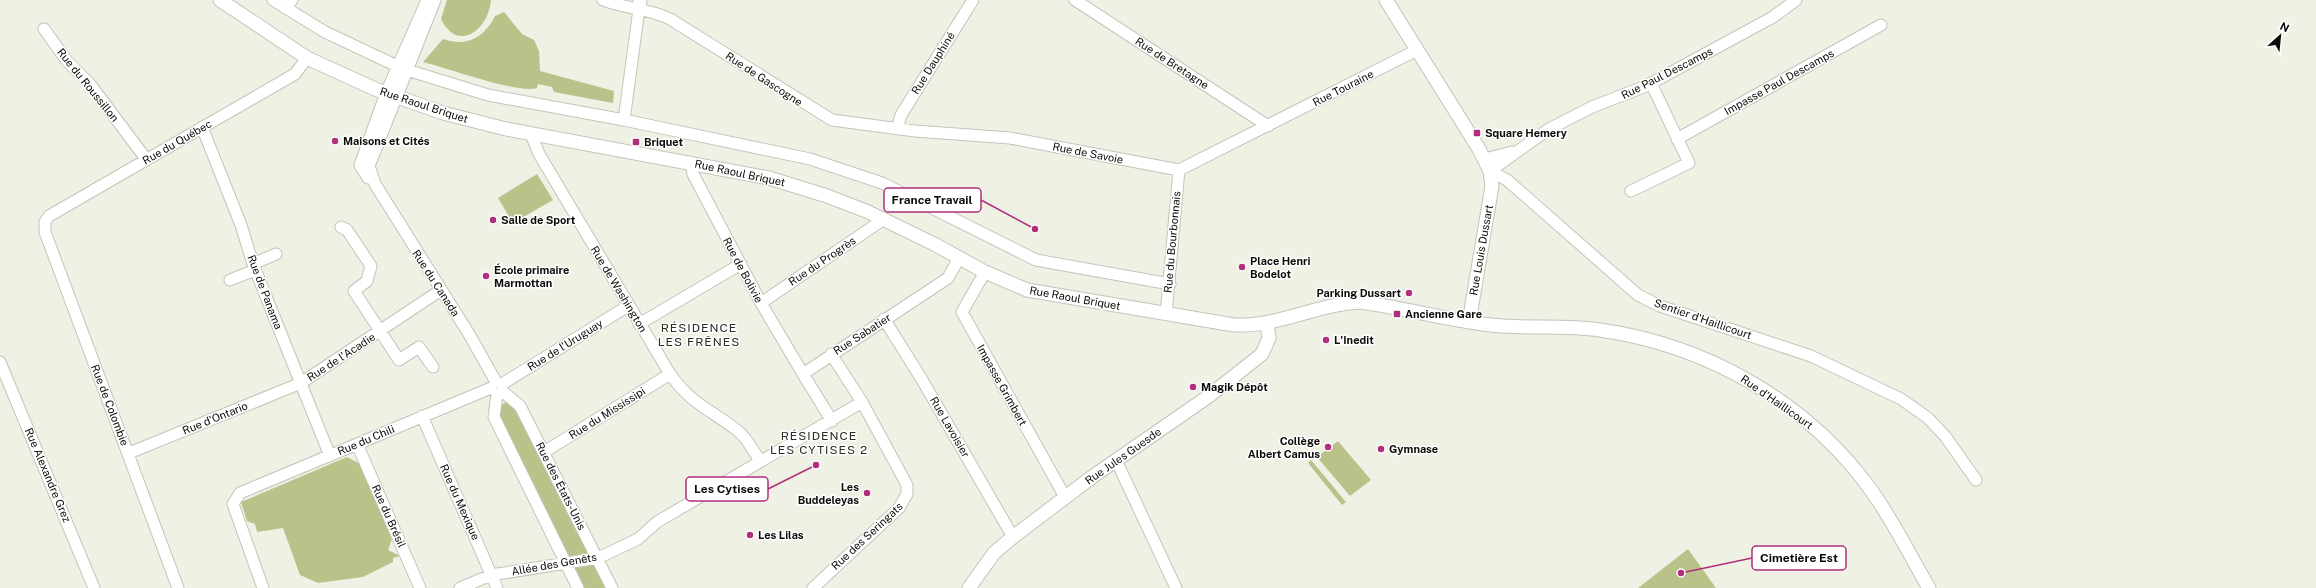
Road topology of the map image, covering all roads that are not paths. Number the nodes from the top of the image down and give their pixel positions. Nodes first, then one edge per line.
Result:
1 (220, 0) edge
2 (273, 0) edge
3 (427, 0) edge
4 (435, 0) edge
5 (603, 0) edge
6 (973, 0) edge
7 (1075, 0) edge
8 (1386, 0) edge
9 (1796, 0) edge
10 (288, 4) edge
11 (639, 4) edge
12 (1881, 25) dead end
13 (44, 29) dead end
14 (1417, 50) junction
15 (307, 58) junction
16 (402, 68) junction
17 (1651, 83) junction
18 (391, 95) junction
19 (624, 114) junction
20 (1268, 126) junction
21 (202, 127) junction
22 (897, 129) junction
23 (531, 134) junction
24 (1677, 139) junction
25 (1515, 152) junction
26 (1485, 159) junction
27 (141, 162) junction
28 (691, 162) junction
29 (1179, 170) junction
30 (1490, 171) junction
31 (1631, 191) dead end
32 (884, 220) junction
33 (45, 222) joint
34 (341, 227) dead end
35 (276, 254) dead end
36 (958, 258) junction
37 (741, 264) junction
38 (254, 267) junction
39 (985, 272) junction
40 (230, 280) dead end
41 (1170, 284) junction
42 (441, 290) junction
43 (761, 303) junction
44 (628, 306) junction
45 (1166, 314) junction
46 (884, 319) junction
47 (1469, 322) junction
48 (639, 324) junction
49 (1267, 324) junction
50 (380, 331) junction
51 (831, 354) junction
52 (0, 362) edge
53 (433, 366) dead end
54 (670, 374) junction
55 (804, 374) junction
56 (301, 383) junction
57 (498, 388) junction
58 (862, 402) junction
59 (422, 416) junction
60 (832, 421) junction
61 (357, 444) junction
62 (544, 452) junction
63 (129, 453) junction
64 (330, 456) junction
65 (1116, 460) junction
66 (760, 462) junction
67 (1976, 480) dead end
68 (1065, 497) junction
69 (1013, 537) junction
70 (598, 558) junction
71 (565, 564) junction
72 (491, 575) junction
73 (94, 588) edge
74 (178, 588) edge
75 (263, 588) edge
76 (420, 588) edge
77 (460, 588) edge
78 (497, 588) edge
79 (578, 588) edge
80 (612, 588) edge
81 (813, 588) edge
82 (970, 588) edge
83 (1176, 588) edge
84 (1929, 588) edge

1 - 15 street, Rue Raoul Briquet
2 - 10 street
3 - 16 street
4 - 16 street
5 - 11 street, Rue de Gascogne
6 - 22 street, Rue Dauphiné
7 - 20 street, Rue de Bretagne
8 - 14 street, Rue Louis Dussart
9 - 17 street, Rue Paul Descamps
10 - 16 street
11 - 19 street
11 - 22 street, Rue de Gascogne
12 - 24 street, Impasse Paul Descamps
13 - 27 street, Rue du Roussillon
14 - 20 street, Rue Touraine
14 - 26 street, Rue Louis Dussart
15 - 18 street, Rue Raoul Briquet
15 - 21 street, Rue du Québec
16 - 18 street, Rue du Canada
16 - 19 street
17 - 24 street
17 - 25 street, Rue Paul Descamps
18 - 23 street, Rue Raoul Briquet
18 - 42 street, Rue du Canada
19 - 41 street
20 - 29 street
21 - 27 street, Rue du Québec
21 - 38 street, Rue de Panama
22 - 29 street, Rue de Savoie
23 - 28 street, Rue Raoul Briquet
23 - 44 street, Rue de Washington
24 - 31 street
25 - 26 street, Rue Paul Descamps
25 - 30 street, Rue Paul Descamps
26 - 30 street, Rue Louis Dussart
27 - 33 street, Rue du Québec
28 - 32 street, Rue Raoul Briquet
28 - 37 street, Rue de Bolivie
29 - 41 street, Rue du Bourbonnais
30 - 47 street, Rue Louis Dussart
30 - 67 street, Sentier d'Haillicourt
32 - 36 street, Rue Raoul Briquet
32 - 43 street, Rue du Progrès
33 - 63 street, Rue de Colombie
34 - 50 street, Rue de l'Acadie
35 - 38 street
36 - 39 street, Rue Raoul Briquet
36 - 46 street, Rue Sabatier
37 - 43 street, Rue de Bolivie
37 - 48 street
38 - 40 street
38 - 56 street, Rue de Panama
39 - 45 street, Rue Raoul Briquet
39 - 68 street, Impasse Grimbert
41 - 45 street, Rue du Bourbonnais
42 - 50 street, Rue de l'Acadie
42 - 57 street, Rue du Canada
43 - 55 street, Rue de Bolivie
44 - 48 street, Rue de Washington
44 - 57 street, Rue de l'Uruguay
45 - 49 street, Rue Raoul Briquet
46 - 51 street, Rue Sabatier
46 - 69 street, Rue Lavoisier
47 - 49 street
47 - 84 street, Rue d'Haillicourt
48 - 54 street, Rue de Washington
49 - 65 street, Rue Jules Guesde
50 - 53 street, Rue de l'Acadie
50 - 56 street, Rue de l'Acadie
51 - 55 street, Rue Sabatier
51 - 58 street, Rue des Seringats
52 - 73 street, Rue Alexandre Grez
54 - 62 street, Rue du Mississipi
54 - 66 street, Rue de Washington
55 - 60 street
56 - 63 street, Rue d'Ontario
56 - 64 street, Rue de Panama
57 - 59 street, Rue du Chili
57 - 62 street, Rue des États-Unis
57 - 71 street
58 - 60 street, Allée des Genêts
58 - 81 street, Rue des Seringats
59 - 61 street, Rue du Chili
59 - 72 street, Rue du Mexique
60 - 66 street, Allée des Genêts
61 - 64 street, Rue du Chili
61 - 76 street, Rue du Brésil
62 - 70 street, Rue des États-Unis
63 - 74 street, Rue de Colombie
64 - 75 street, Rue du Chili
65 - 68 street, Rue Jules Guesde
65 - 83 street
66 - 70 street, Allée des Genêts
68 - 69 street, Rue Jules Guesde
69 - 82 street, Rue Jules Guesde
70 - 71 street, Allée des Genêts
70 - 80 street, Rue des États-Unis
71 - 72 street, Allée des Genêts
71 - 79 street
72 - 77 street, Allée des Genêts
72 - 78 street, Rue du Mexique

